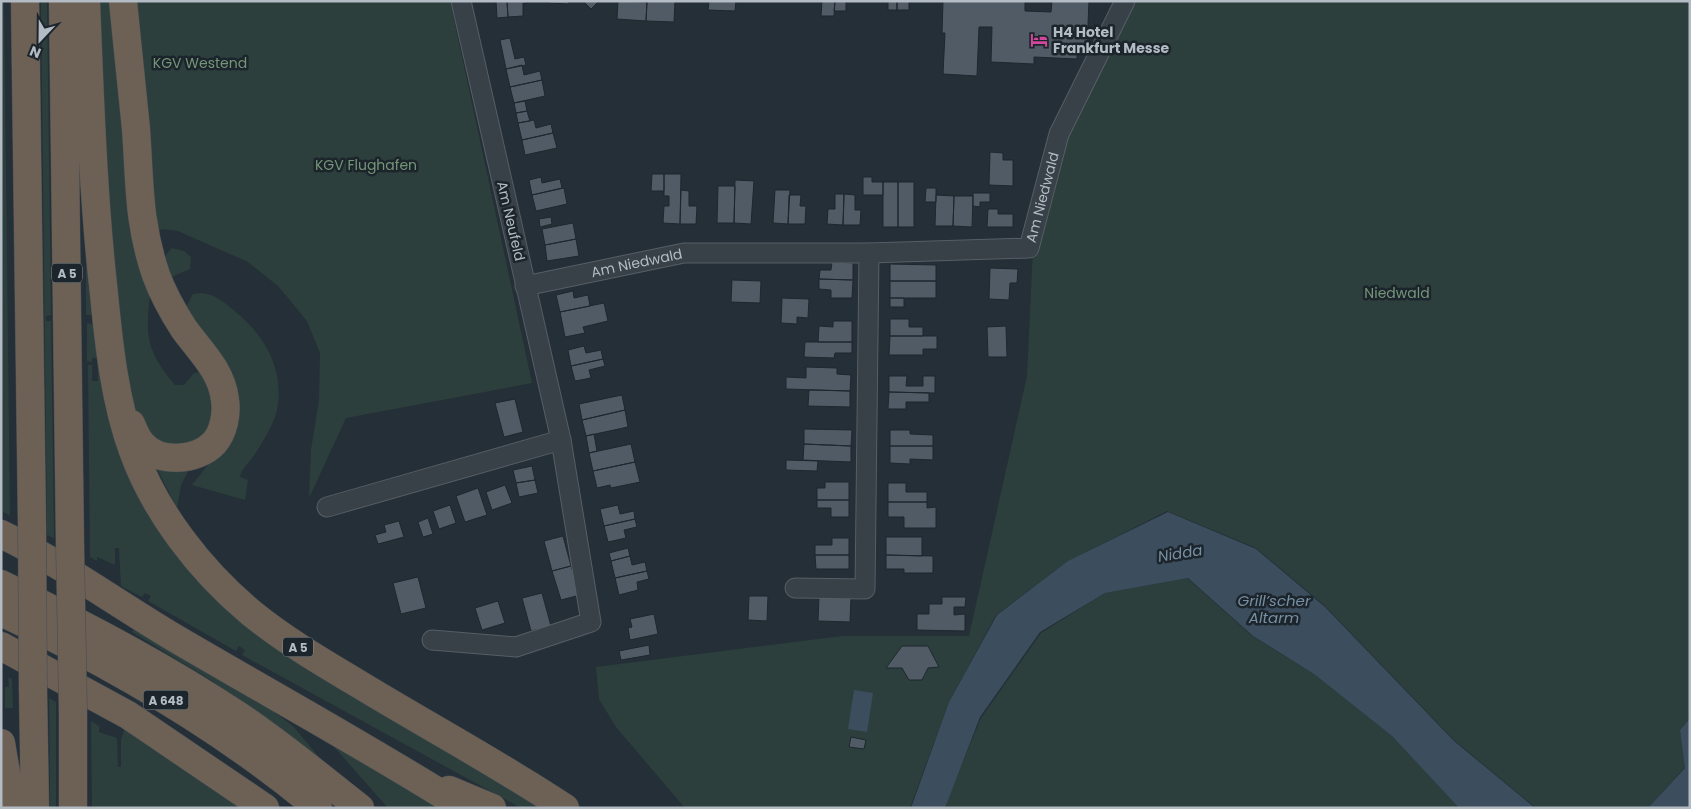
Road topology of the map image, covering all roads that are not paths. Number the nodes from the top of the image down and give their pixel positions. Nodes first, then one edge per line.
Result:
1 (25, 1) edge
2 (63, 1) edge
3 (86, 1) edge
4 (123, 1) edge
5 (461, 1) edge
6 (1125, 1) edge
7 (869, 253) junction
8 (526, 286) junction
9 (120, 402) junction
10 (561, 440) junction
11 (327, 507) dead end
12 (1, 534) edge
13 (1, 545) edge
14 (1, 584) edge
15 (796, 588) dead end
16 (120, 605) junction
17 (1, 612) edge
18 (432, 640) dead end
19 (1, 646) edge
20 (1, 743) edge
21 (411, 774) junction
22 (12, 808) edge
23 (35, 808) edge
24 (73, 808) edge
25 (265, 808) edge
26 (318, 808) edge
27 (360, 808) edge
28 (464, 808) edge
29 (492, 808) edge
30 (565, 808) edge

1 - 23 highway, bridge
2 - 24 highway, A 5, bridge
3 - 9 highway, A 5
4 - 9 highway
5 - 8 street, Am Neufeld
6 - 7 street, Am Niedwald
7 - 8 street, Am Niedwald
7 - 15 street
8 - 10 street, Am Neufeld
9 - 30 highway, A 5
10 - 11 street
10 - 18 street, Am Neufeld
12 - 16 highway
13 - 16 highway
14 - 27 highway, A 648
16 - 21 highway
17 - 26 highway, A 648
19 - 25 highway, A 648
20 - 22 highway
21 - 28 highway
21 - 29 highway

